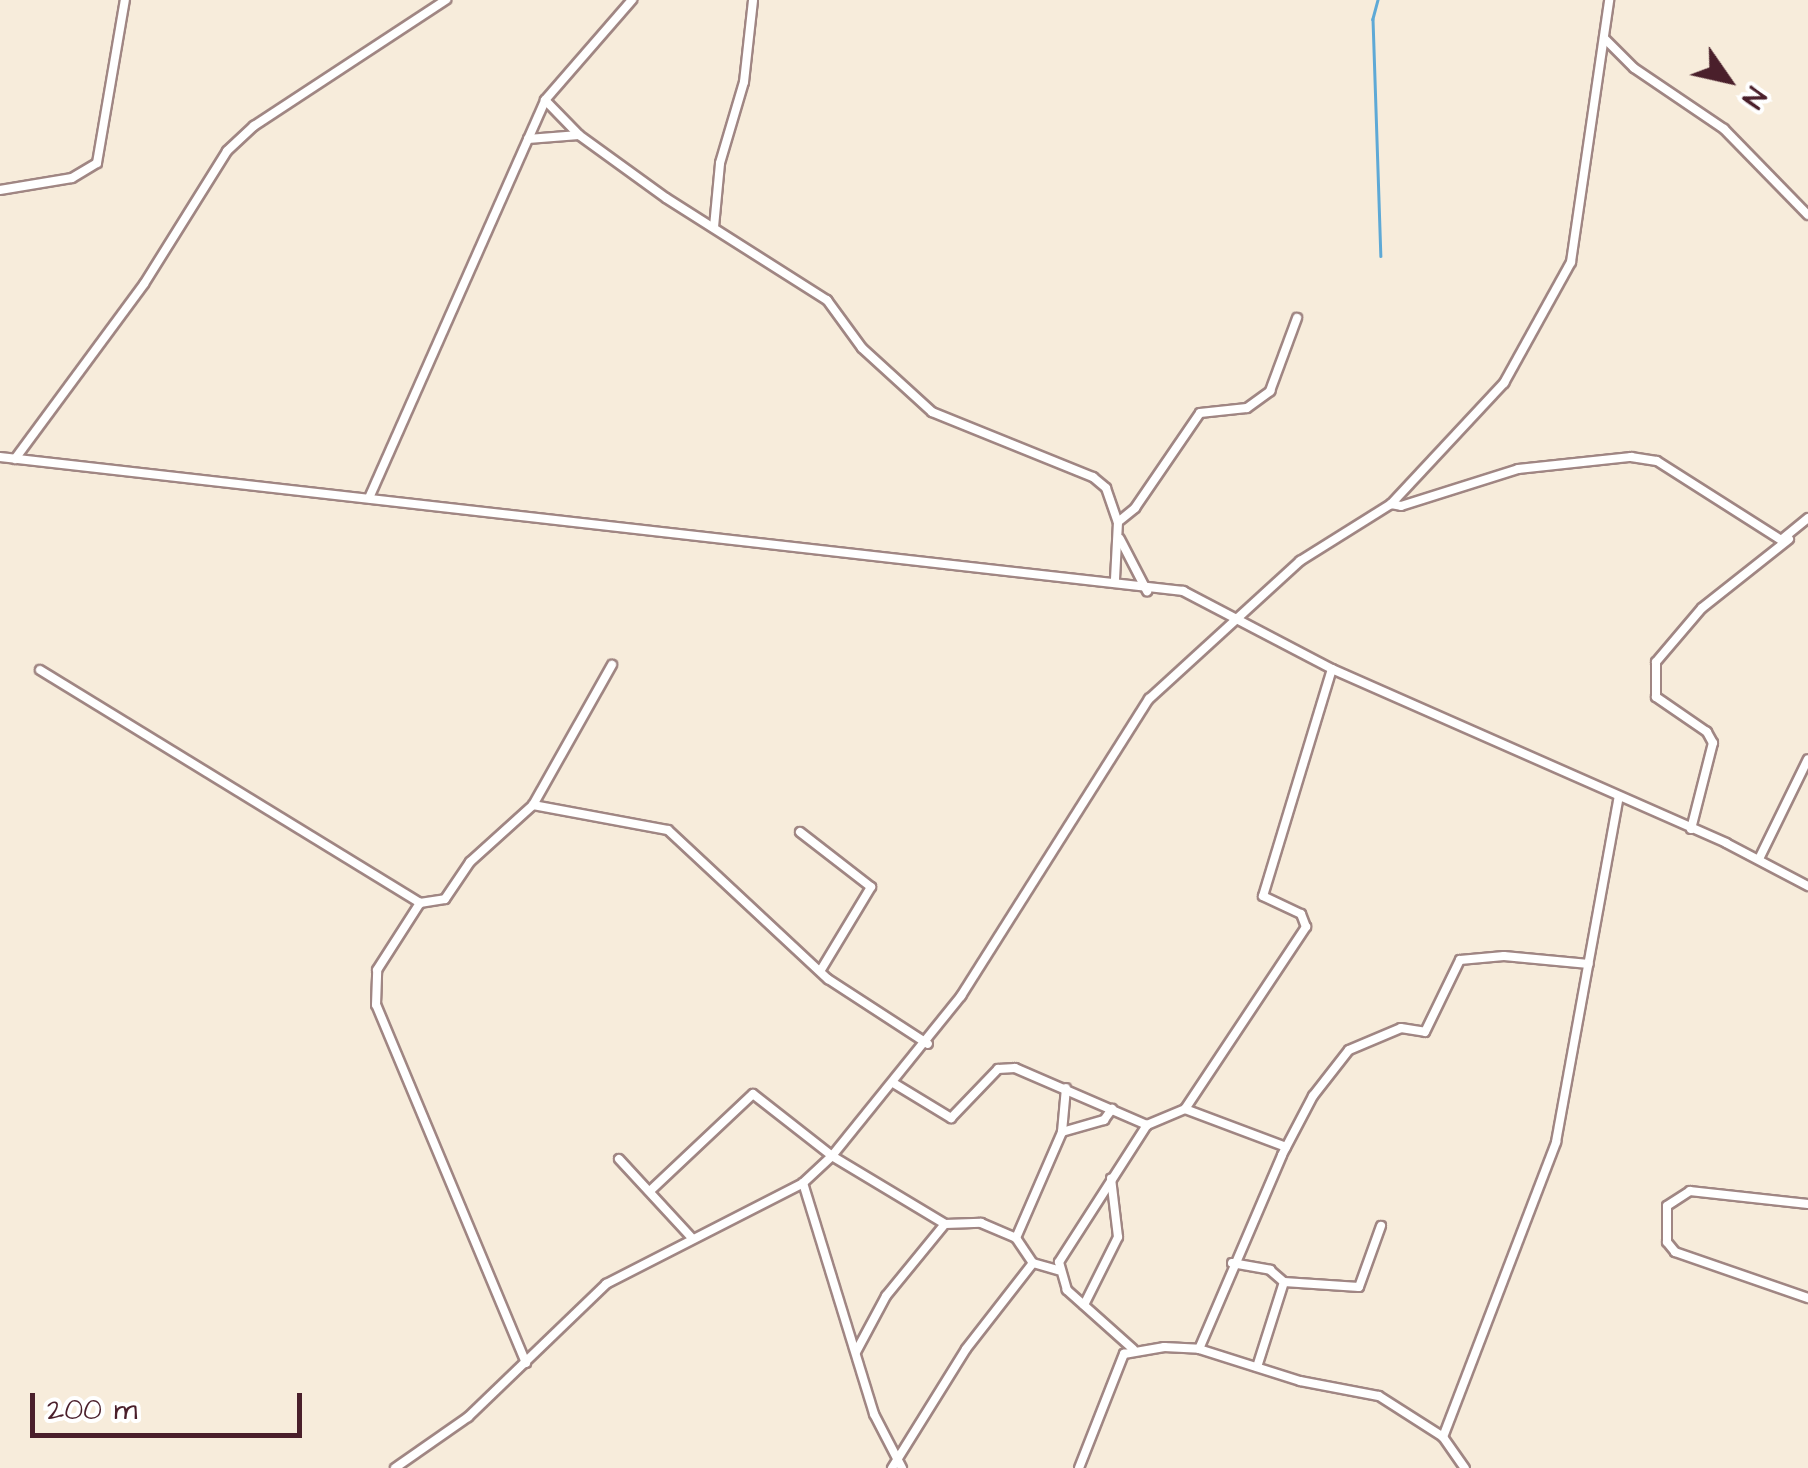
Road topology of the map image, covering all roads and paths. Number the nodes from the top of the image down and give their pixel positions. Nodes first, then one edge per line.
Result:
1 (125, 0) edge
2 (446, 0) edge
3 (632, 0) edge
4 (753, 0) edge
5 (1609, 0) edge
6 (1605, 39) junction
7 (545, 100) junction
8 (579, 135) junction
9 (528, 139) junction
10 (0, 190) edge
11 (1808, 214) edge
12 (714, 227) junction
13 (1298, 318) dead end
14 (0, 457) edge
15 (15, 458) junction
16 (369, 498) junction
17 (1390, 504) junction
18 (1808, 520) edge
19 (1118, 522) junction
20 (1118, 535) junction
21 (1115, 580) junction
22 (1146, 590) junction
23 (1234, 622) junction
24 (612, 665) dead end
25 (40, 670) dead end
26 (1332, 670) junction
27 (1808, 758) edge
28 (1804, 773) edge
29 (1619, 796) junction
30 (532, 805) junction
31 (1691, 829) junction
32 (800, 832) dead end
33 (1760, 859) junction
34 (1808, 886) edge
35 (420, 904) junction
36 (1590, 964) junction
37 (820, 970) junction
38 (928, 1044) junction
39 (896, 1084) junction
40 (1066, 1088) junction
41 (1112, 1109) junction
42 (1184, 1109) junction
43 (1147, 1125) junction
44 (1062, 1132) junction
45 (1286, 1147) junction
46 (832, 1156) junction
47 (619, 1159) dead end
48 (1111, 1178) junction
49 (803, 1182) junction
50 (651, 1190) junction
51 (1808, 1204) edge
52 (945, 1224) junction
53 (1380, 1226) dead end
54 (692, 1237) junction
55 (1016, 1238) junction
56 (1033, 1263) junction
57 (1232, 1263) junction
58 (1058, 1270) junction
59 (1284, 1282) junction
60 (1808, 1298) edge
61 (1084, 1304) junction
62 (1133, 1349) junction
63 (1199, 1349) junction
64 (856, 1352) junction
65 (526, 1363) junction
66 (1256, 1367) junction
67 (1443, 1436) junction
68 (898, 1466) edge
69 (395, 1468) edge
70 (1079, 1468) edge
71 (1465, 1468) edge

1 - 10 street
2 - 15 street
3 - 7 street
4 - 12 street
5 - 6 street
6 - 11 street
6 - 17 street
7 - 8 street
7 - 9 street
8 - 9 street
8 - 12 street
9 - 16 street
12 - 19 street
13 - 19 street
14 - 15 street
15 - 16 street
16 - 21 street
17 - 18 street
17 - 23 street
18 - 31 street
19 - 20 street
20 - 21 street
20 - 22 street
21 - 22 street
22 - 23 street
23 - 26 street
23 - 38 street
24 - 30 street
25 - 35 street
26 - 29 street
26 - 42 street
27 - 28 street
28 - 33 street
29 - 31 street
29 - 36 street
30 - 35 street
30 - 37 street
31 - 33 street
32 - 37 street
33 - 34 street
35 - 65 street
36 - 45 street
36 - 67 street
37 - 38 street
38 - 39 street
39 - 40 street
39 - 46 street
40 - 41 street
40 - 44 street
41 - 43 street
41 - 44 street
42 - 43 street
42 - 45 street
43 - 48 street
44 - 55 street
45 - 57 street
46 - 49 street
46 - 50 street
46 - 52 street
47 - 50 street
48 - 58 street
48 - 61 street
49 - 54 street
49 - 64 street
50 - 54 street
51 - 60 street
52 - 55 street
52 - 64 street
53 - 59 street
54 - 65 street
55 - 56 street
56 - 58 street
56 - 68 street
57 - 59 street
57 - 63 street
58 - 61 street
59 - 66 street
61 - 62 street
62 - 63 street
62 - 70 street
63 - 66 street
64 - 68 street
65 - 69 street
66 - 67 street
67 - 71 street

